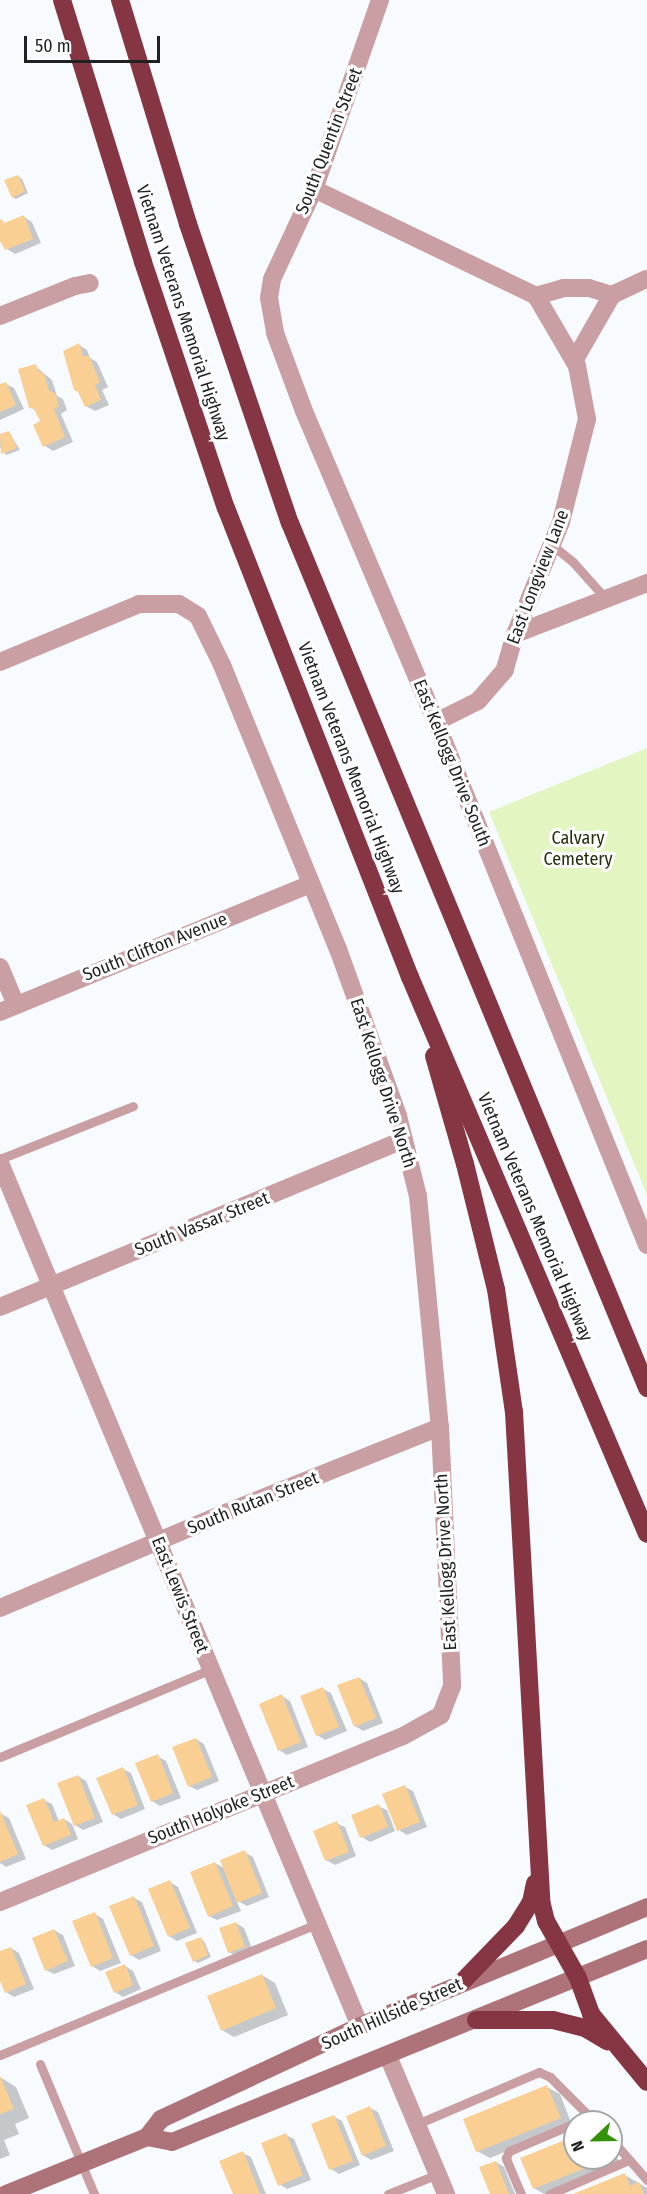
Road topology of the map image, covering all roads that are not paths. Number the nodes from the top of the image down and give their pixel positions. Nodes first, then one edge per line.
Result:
1 (62, 0) edge
2 (120, 0) edge
3 (380, 0) edge
4 (314, 189) junction
5 (272, 279) joint
6 (647, 279) edge
7 (90, 283) dead end
8 (612, 295) junction
9 (536, 296) junction
10 (0, 316) edge
11 (574, 361) junction
12 (552, 544) junction
13 (647, 583) edge
14 (606, 599) junction
15 (515, 634) junction
16 (0, 662) edge
17 (435, 722) junction
18 (311, 884) junction
19 (0, 967) edge
20 (410, 976) junction
21 (8, 1008) edge
22 (134, 1106) dead end
23 (404, 1140) junction
24 (0, 1161) edge
25 (647, 1245) edge
26 (51, 1286) junction
27 (0, 1307) edge
28 (647, 1388) edge
29 (440, 1427) junction
30 (647, 1534) edge
31 (158, 1542) junction
32 (0, 1608) edge
33 (211, 1669) junction
34 (441, 1715) joint
35 (0, 1757) edge
36 (262, 1793) junction
37 (538, 1869) junction
38 (0, 1902) edge
39 (647, 1907) edge
40 (316, 1924) junction
41 (559, 1943) junction
42 (647, 1949) edge
43 (578, 1978) junction
44 (461, 1983) junction
45 (476, 2020) junction
46 (360, 2026) junction
47 (616, 2047) junction
48 (0, 2055) edge
49 (388, 2056) junction
50 (40, 2064) dead end
51 (647, 2082) edge
52 (582, 2110) edge
53 (417, 2124) junction
54 (563, 2128) edge
55 (147, 2137) junction
56 (623, 2153) edge
57 (629, 2160) junction
58 (81, 2163) junction
59 (438, 2174) junction
60 (647, 2180) edge
61 (6, 2194) edge
62 (94, 2194) edge
63 (388, 2194) edge
64 (446, 2194) edge
65 (521, 2194) edge
66 (550, 2194) edge

1 - 20 highway, Vietnam Veterans Memorial Highway
2 - 28 highway, Vietnam Veterans Memorial Highway
3 - 4 street, South Quentin Street
4 - 5 street, South Quentin Street
4 - 9 street
5 - 17 street, East Kellogg Drive South
6 - 8 street
7 - 10 street
8 - 9 street
8 - 11 street
9 - 11 street, East Longview Lane
11 - 12 street, East Longview Lane
12 - 14 lane
12 - 15 street, East Longview Lane
13 - 14 street
14 - 15 street
15 - 17 street, East Longview Lane
16 - 18 street, East Kellogg Drive North
17 - 25 street, East Kellogg Drive South
18 - 21 street, South Clifton Avenue
18 - 23 street, East Kellogg Drive North
19 - 21 street
20 - 30 highway, Vietnam Veterans Memorial Highway
20 - 37 highway
22 - 24 lane
23 - 26 street, South Vassar Street
23 - 29 street, East Kellogg Drive North
24 - 26 street, East Lewis Street
26 - 27 street, South Vassar Street
26 - 31 street, East Lewis Street
29 - 31 street, South Rutan Street
29 - 34 street, East Kellogg Drive North
31 - 32 street, South Rutan Street
31 - 33 street, East Lewis Street
33 - 35 lane
33 - 36 street, East Lewis Street
34 - 36 street, South Holyoke Street
36 - 38 street, South Holyoke Street
36 - 40 street, East Lewis Street
37 - 41 highway
37 - 44 highway
39 - 41 main road, South Hillside Street
40 - 46 street, East Lewis Street
40 - 48 lane
41 - 43 highway
41 - 44 main road, South Hillside Street
42 - 43 main road, South Hillside Street
43 - 45 main road, South Hillside Street
43 - 47 highway
44 - 46 main road, South Hillside Street
45 - 47 highway
45 - 49 main road, South Hillside Street
46 - 55 main road, South Hillside Street
47 - 51 highway
49 - 53 street
49 - 55 main road, South Hillside Street
50 - 58 lane
52 - 53 lane
53 - 59 street
54 - 65 lane
55 - 58 main road, South Hillside Street
56 - 57 lane
57 - 60 lane
57 - 66 lane
58 - 61 main road, South Hillside Street
58 - 62 lane
59 - 63 lane
59 - 64 street

